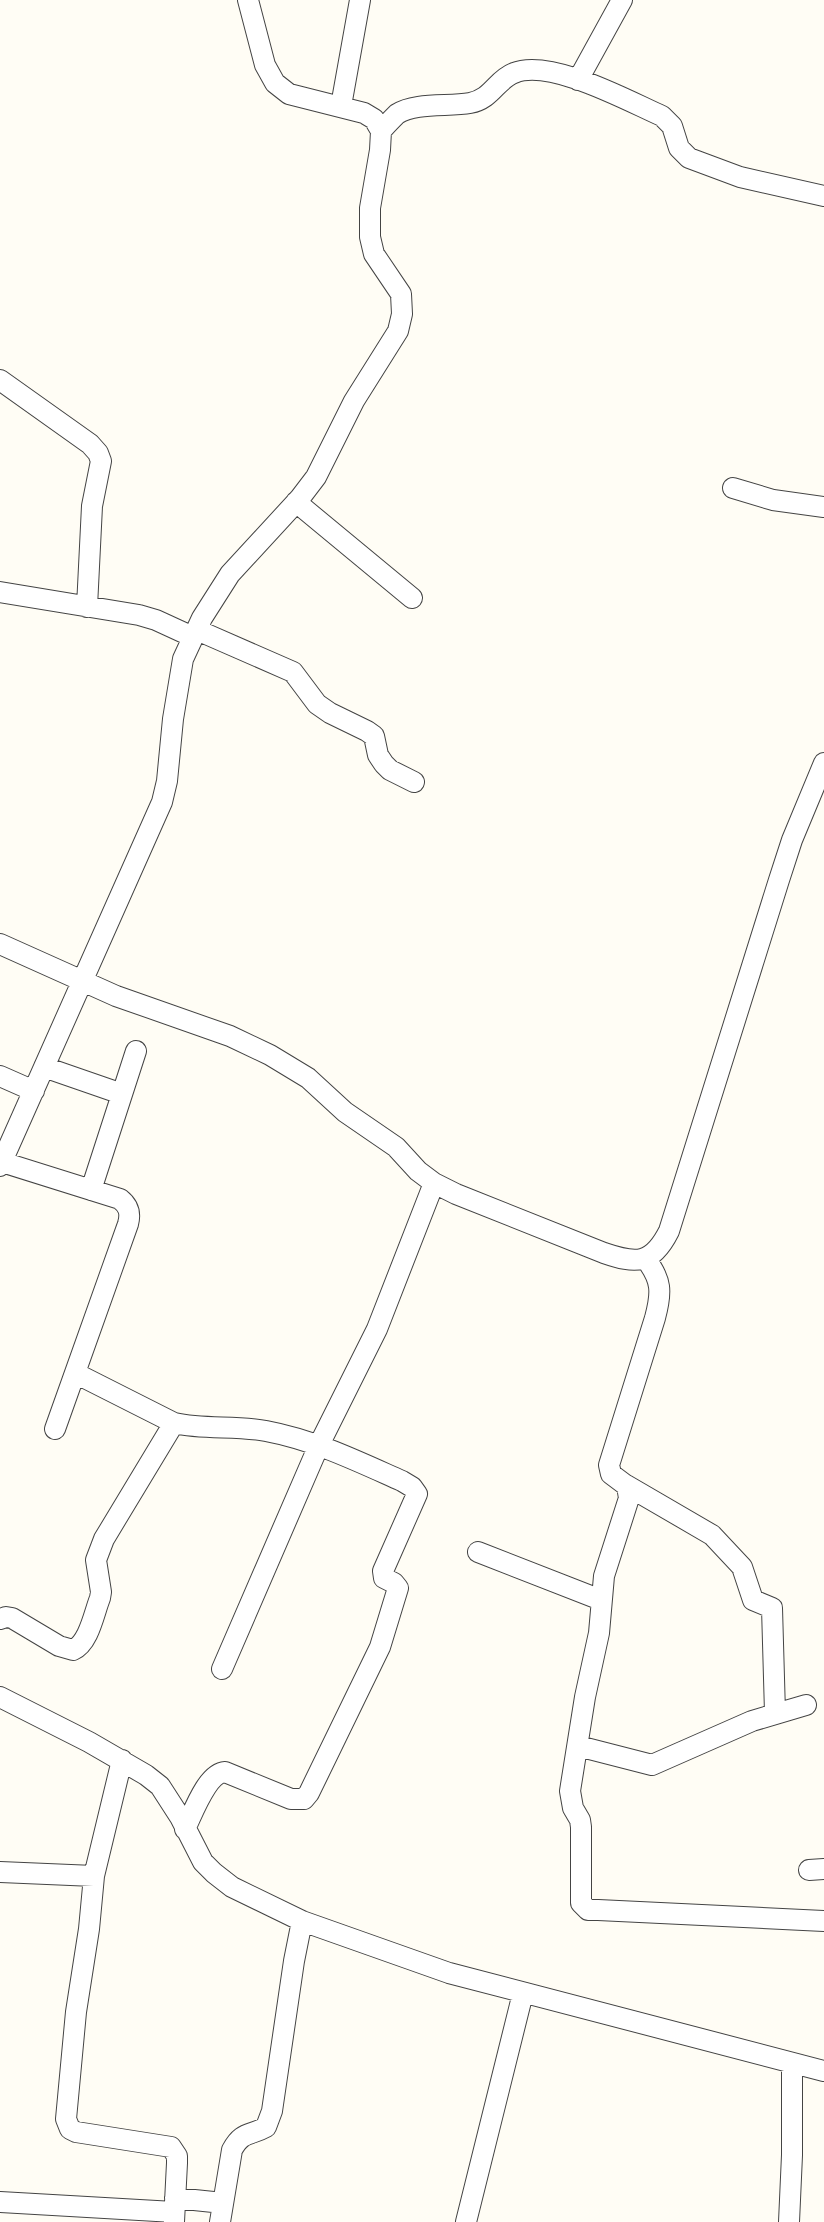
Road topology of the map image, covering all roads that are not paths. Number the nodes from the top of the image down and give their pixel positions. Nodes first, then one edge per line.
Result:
1 (248, 0) edge
2 (360, 0) edge
3 (622, 0) edge
4 (578, 80) junction
5 (341, 106) junction
6 (381, 131) junction
7 (824, 196) edge
8 (0, 380) edge
9 (733, 488) dead end
10 (296, 502) junction
11 (824, 507) edge
12 (0, 592) edge
13 (412, 598) dead end
14 (87, 607) junction
15 (195, 633) junction
16 (824, 763) edge
17 (414, 782) dead end
18 (0, 944) edge
19 (82, 982) junction
20 (136, 1051) dead end
21 (44, 1067) junction
22 (0, 1076) edge
23 (34, 1091) junction
24 (122, 1094) junction
25 (5, 1141) edge
26 (1, 1164) edge
27 (434, 1183) junction
28 (91, 1190) junction
29 (645, 1258) junction
30 (75, 1373) junction
31 (174, 1424) junction
32 (55, 1429) dead end
33 (319, 1445) junction
34 (626, 1485) junction
35 (478, 1552) dead end
36 (601, 1600) junction
37 (0, 1619) edge
38 (222, 1669) dead end
39 (0, 1698) edge
40 (806, 1705) dead end
41 (775, 1713) junction
42 (578, 1746) junction
43 (122, 1760) junction
44 (185, 1829) junction
45 (0, 1872) edge
46 (94, 1876) junction
47 (302, 1921) junction
48 (824, 1921) edge
49 (523, 1993) junction
50 (792, 2064) junction
51 (824, 2071) edge
52 (0, 2202) edge
53 (174, 2211) edge
54 (221, 2212) edge
55 (465, 2222) edge
56 (789, 2222) edge

1 - 5 street
2 - 5 street
3 - 4 street
4 - 6 street
4 - 7 street
5 - 6 street
6 - 10 street
8 - 14 street
9 - 11 street
10 - 13 street
10 - 15 street
12 - 14 street
14 - 15 street
15 - 17 street
15 - 19 street
16 - 29 street
18 - 19 street
19 - 21 street
19 - 27 street
20 - 24 street
21 - 23 street
21 - 24 street
22 - 23 street
23 - 25 street
24 - 28 street
25 - 26 street
26 - 28 street
27 - 29 street
27 - 33 street
28 - 30 street
29 - 34 street
30 - 31 street
30 - 32 street
31 - 33 street
31 - 37 street
33 - 38 street
33 - 44 street
34 - 36 street
34 - 41 street
35 - 36 street
36 - 42 street
39 - 43 street
40 - 41 street
41 - 42 street
42 - 48 street
43 - 44 street
43 - 46 street
44 - 47 street
45 - 46 street
46 - 53 street
47 - 49 street
47 - 54 street
49 - 50 street
49 - 55 street
50 - 51 street
50 - 56 street
52 - 53 street
53 - 54 street

